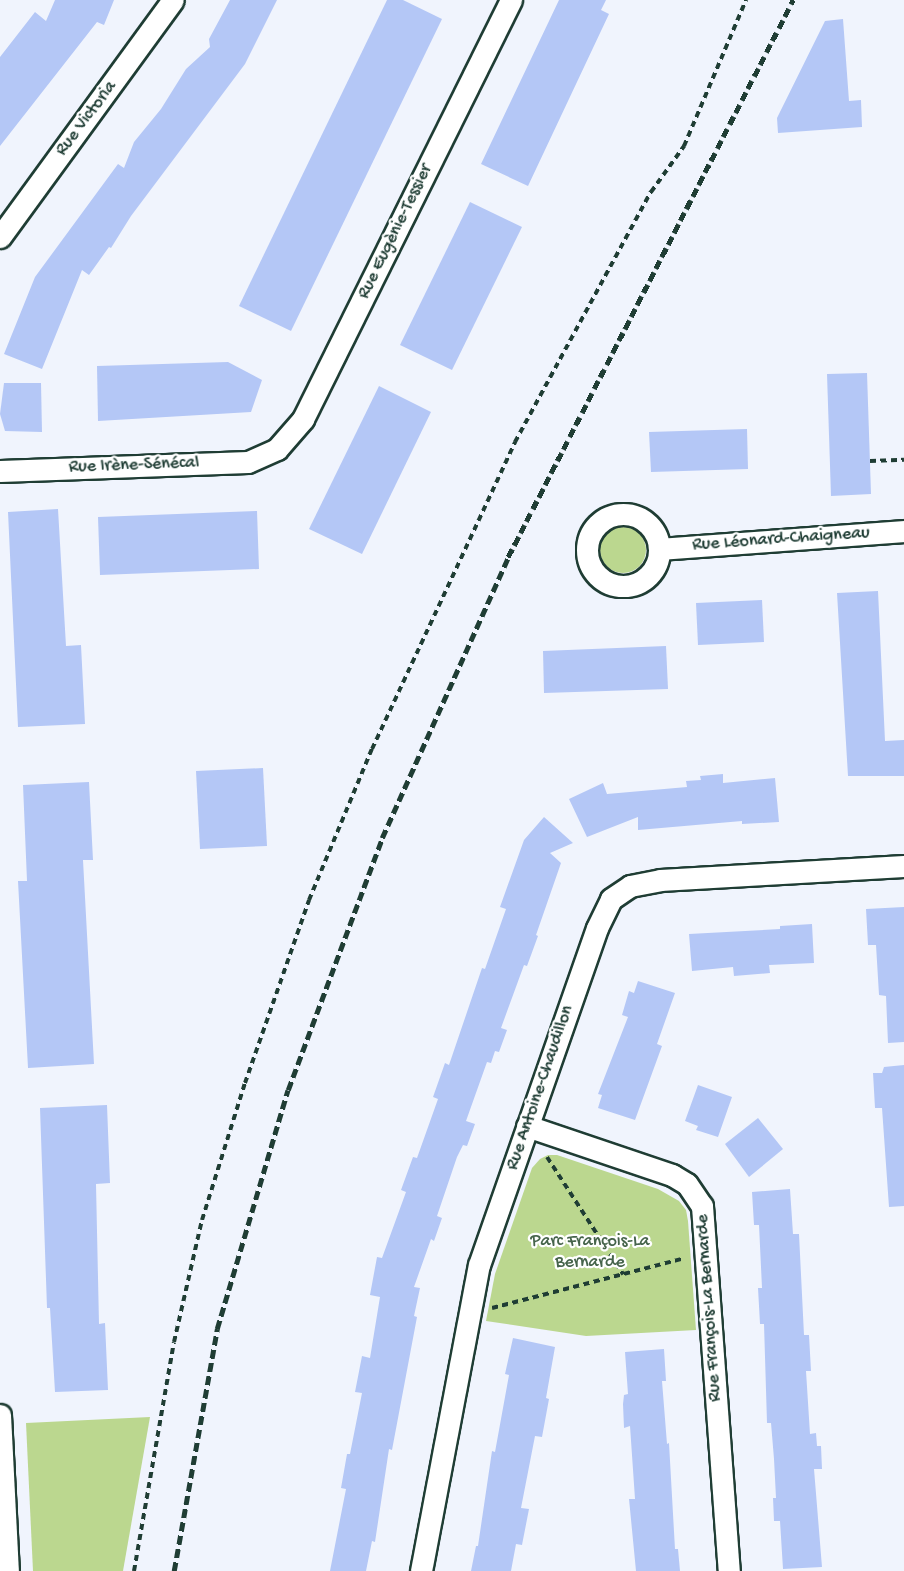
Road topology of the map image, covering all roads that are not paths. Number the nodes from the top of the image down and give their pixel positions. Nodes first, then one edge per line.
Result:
1 (173, 0) edge
2 (512, 0) edge
3 (0, 237) edge
4 (268, 455) joint
5 (0, 471) edge
6 (904, 531) edge
7 (659, 549) dead end
8 (904, 866) edge
9 (527, 1126) junction
10 (0, 1415) edge
11 (1, 1454) edge
12 (8, 1571) edge
13 (421, 1571) edge
14 (729, 1571) edge

1 - 3 street, Rue Victoria
2 - 4 street, Rue Eugènie-Tessier
4 - 5 street, Rue Irène-Sénécal
6 - 7 street, Rue Léonard-Chaigneau
8 - 9 street, Rue Antoine-Chaudillon
9 - 13 street, Rue Antoine-Chaudillon
9 - 14 street, Rue François-La Bernarde
10 - 11 street
11 - 12 street

